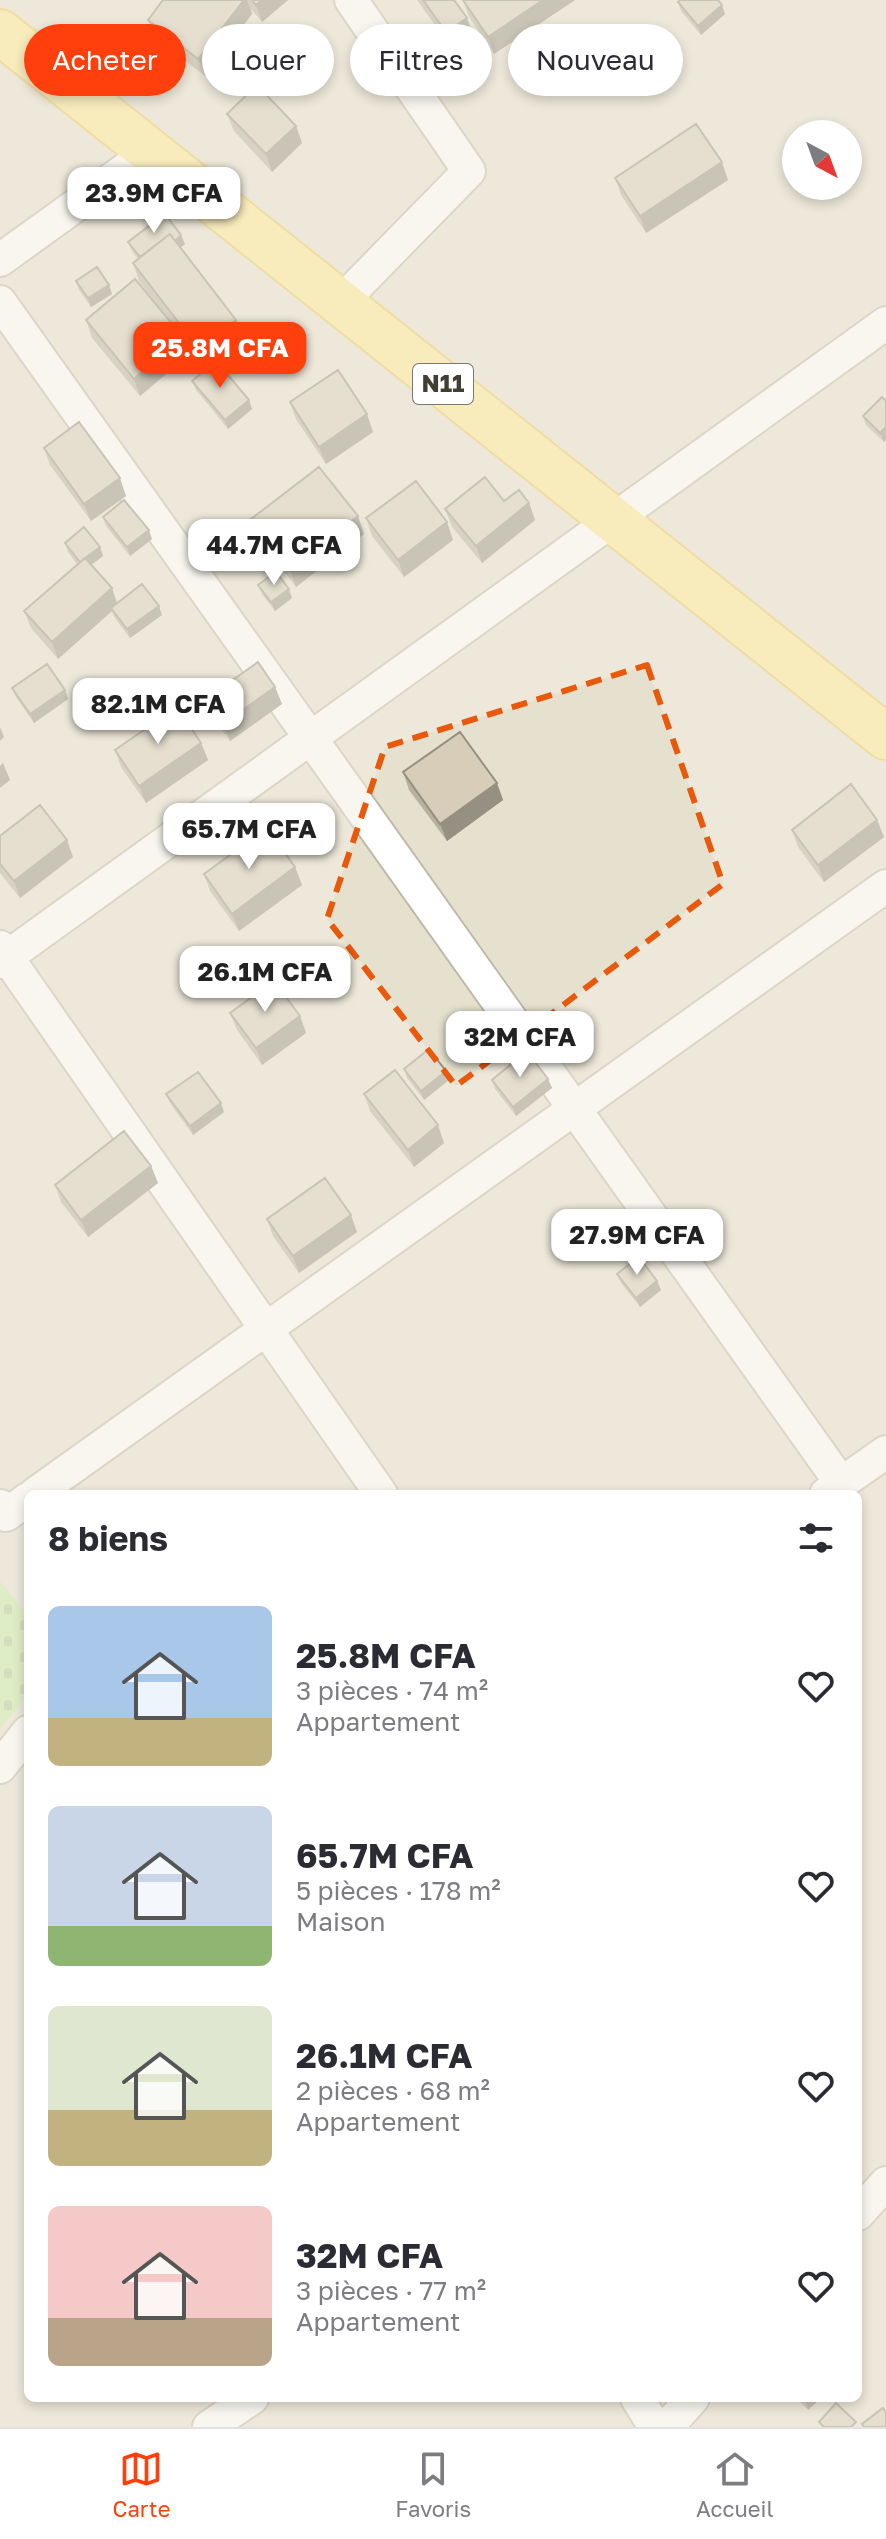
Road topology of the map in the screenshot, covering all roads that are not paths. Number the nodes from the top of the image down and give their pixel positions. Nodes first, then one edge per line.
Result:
1 (351, 0) edge
2 (0, 32) edge
3 (151, 151) junction
4 (0, 260) edge
5 (0, 302) edge
6 (341, 302) junction
7 (886, 323) edge
8 (613, 520) junction
9 (886, 737) edge
10 (311, 738) junction
11 (886, 886) edge
12 (2, 955) edge
13 (575, 1108) junction
14 (266, 1329) junction
15 (886, 1452) edge
16 (52, 1489) edge
17 (834, 1489) edge
18 (378, 1490) edge
19 (24, 1502) edge
20 (0, 1506) edge
21 (24, 1737) edge
22 (0, 1767) edge
23 (246, 2402) edge
24 (639, 2402) edge
25 (689, 2402) edge
26 (209, 2427) edge
27 (655, 2427) edge
28 (667, 2427) edge

1 - 6 street
2 - 3 main road, N11
3 - 4 street
3 - 6 main road, N11
5 - 10 street
6 - 8 main road, N11
7 - 8 street
8 - 9 main road, N11
8 - 10 street
10 - 12 street
10 - 13 street
11 - 13 street
12 - 14 street
13 - 14 street
13 - 17 street
14 - 16 street
14 - 18 street
15 - 17 street
19 - 20 street
21 - 22 street
23 - 26 street
24 - 27 street
25 - 28 street

